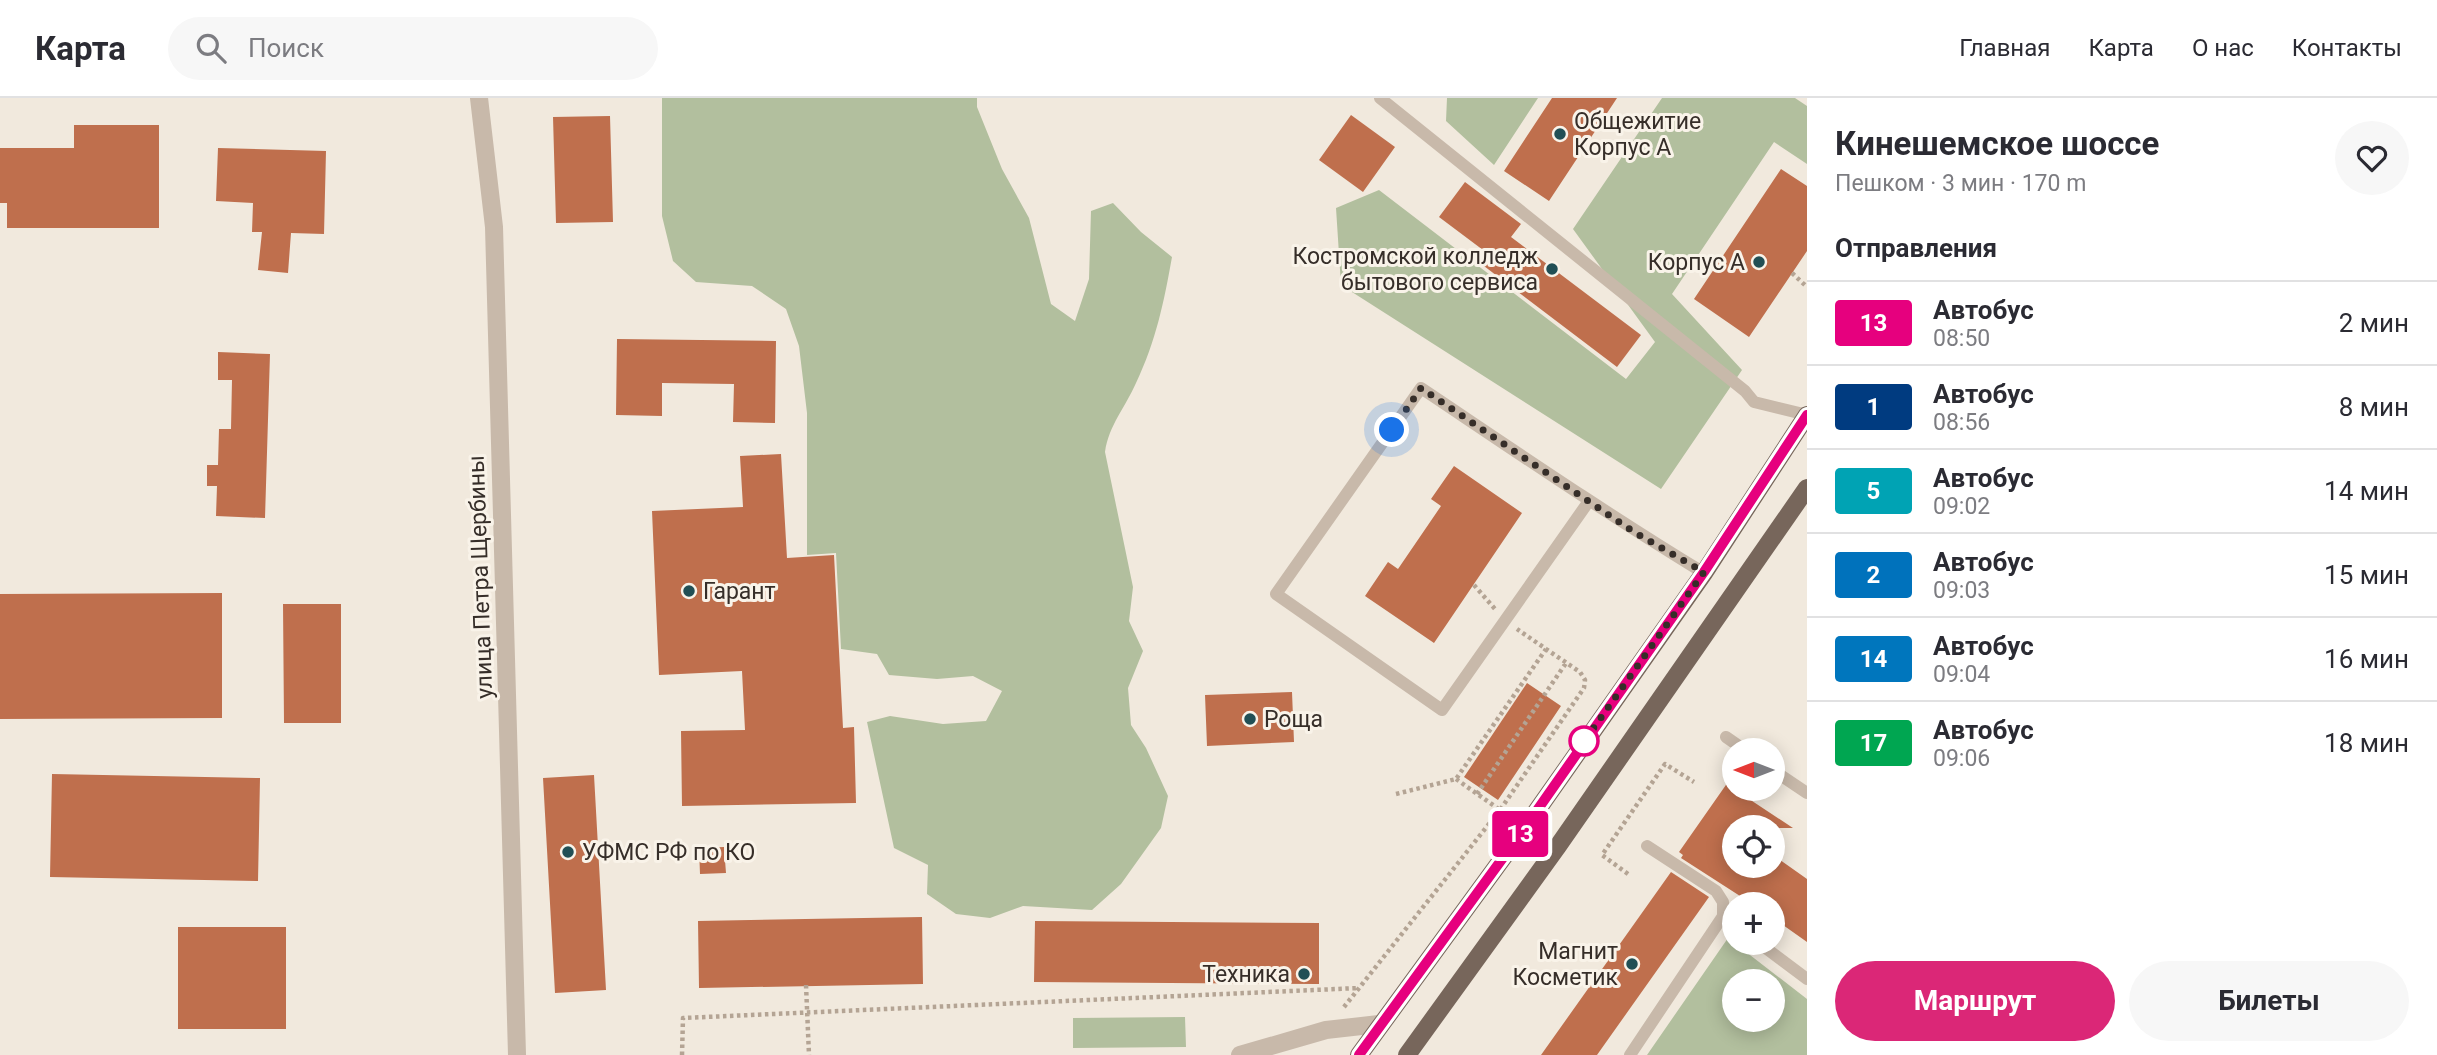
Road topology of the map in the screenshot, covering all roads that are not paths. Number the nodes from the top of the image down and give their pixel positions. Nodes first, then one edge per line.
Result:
1 (479, 98) edge
2 (1380, 98) edge
3 (1807, 415) edge
4 (1807, 488) edge
5 (1589, 501) junction
6 (1704, 572) junction
7 (1785, 778) edge
8 (1807, 793) edge
9 (1647, 846) dead end
10 (1722, 900) edge
11 (1722, 917) edge
12 (1775, 955) edge
13 (1807, 979) edge
14 (1379, 1024) junction
15 (517, 1055) edge
16 (1240, 1055) edge
17 (1359, 1055) edge
18 (1407, 1055) edge
19 (1630, 1055) edge

1 - 15 street, улица Петра Щербины
2 - 3 lane
3 - 6 main road
4 - 18 main road
5 - 5 lane
5 - 6 lane
6 - 14 main road
7 - 8 lane
9 - 10 lane
11 - 19 lane
12 - 13 lane
14 - 16 street
14 - 17 main road

